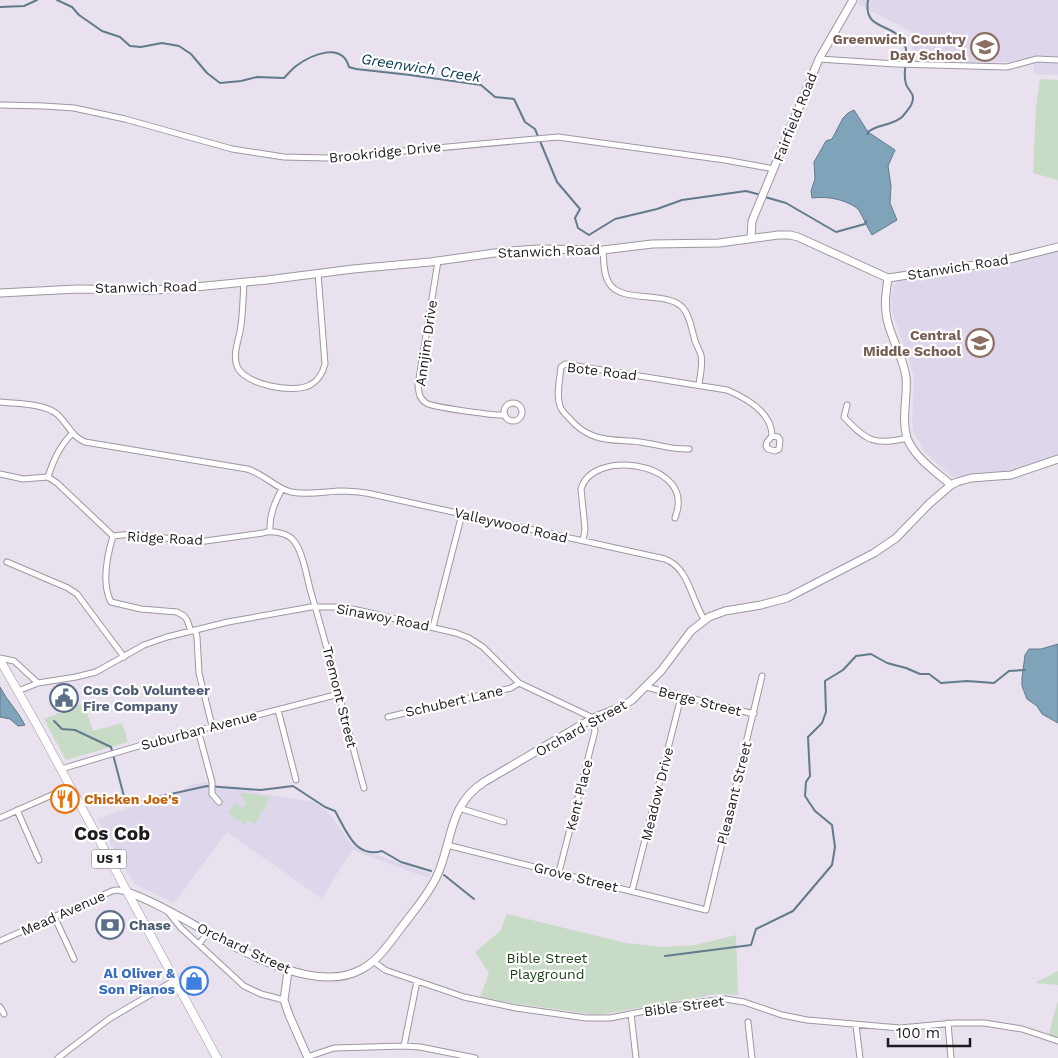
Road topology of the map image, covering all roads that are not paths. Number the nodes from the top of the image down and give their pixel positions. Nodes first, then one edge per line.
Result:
1 (852, 0) edge
2 (819, 59) junction
3 (1058, 60) edge
4 (0, 105) edge
5 (774, 169) junction
6 (752, 238) junction
7 (1058, 247) edge
8 (603, 250) junction
9 (438, 261) junction
10 (318, 273) junction
11 (888, 278) junction
12 (244, 282) junction
13 (0, 293) edge
14 (699, 385) junction
15 (0, 402) edge
16 (847, 405) dead end
17 (505, 415) dead end
18 (72, 434) junction
19 (772, 436) dead end
20 (908, 438) junction
21 (689, 449) dead end
22 (1058, 459) edge
23 (0, 474) edge
24 (48, 477) junction
25 (951, 485) junction
26 (282, 489) junction
27 (462, 514) junction
28 (675, 518) dead end
29 (270, 531) junction
30 (113, 536) junction
31 (583, 541) junction
32 (7, 562) dead end
33 (316, 607) junction
34 (704, 620) junction
35 (433, 627) junction
36 (193, 631) junction
37 (124, 657) junction
38 (0, 659) edge
39 (762, 676) dead end
40 (38, 683) junction
41 (519, 683) junction
42 (646, 687) junction
43 (18, 691) junction
44 (339, 694) junction
45 (681, 696) junction
46 (278, 710) junction
47 (754, 714) junction
48 (388, 717) dead end
49 (593, 718) junction
50 (212, 726) junction
51 (198, 730) junction
52 (61, 769) junction
53 (296, 780) dead end
54 (70, 787) junction
55 (364, 788) dead end
56 (219, 802) dead end
57 (459, 808) junction
58 (17, 810) junction
59 (0, 818) edge
60 (504, 822) dead end
61 (447, 845) junction
62 (39, 860) dead end
63 (559, 872) junction
64 (632, 891) junction
65 (127, 892) junction
66 (167, 910) junction
67 (706, 910) joint
68 (54, 916) junction
69 (208, 932) junction
70 (0, 941) edge
71 (199, 944) junction
72 (74, 959) dead end
73 (374, 961) junction
74 (288, 971) junction
75 (175, 980) junction
76 (417, 981) junction
77 (284, 1000) junction
78 (0, 1007) edge
79 (4, 1014) dead end
80 (631, 1014) junction
81 (748, 1022) dead end
82 (948, 1023) junction
83 (856, 1025) junction
84 (1058, 1040) edge
85 (404, 1046) junction
86 (58, 1058) edge
87 (217, 1058) edge
88 (308, 1058) edge
89 (475, 1058) edge
90 (636, 1058) edge
91 (752, 1058) edge
92 (860, 1058) edge
93 (951, 1058) edge

1 - 2 street, Fairfield Road
2 - 3 street
2 - 5 street, Fairfield Road
4 - 5 street, Brookridge Drive
5 - 6 street, Fairfield Road
6 - 8 street, Stanwich Road
6 - 11 street, Stanwich Road
7 - 11 street, Stanwich Road
8 - 9 street, Stanwich Road
8 - 14 street
9 - 10 street, Stanwich Road
9 - 17 street, Annjim Drive
10 - 12 street, Stanwich Road
10 - 12 street
11 - 20 street
12 - 13 street, Stanwich Road
14 - 19 street, Bote Road
14 - 21 street, Bote Road
15 - 18 street, Valleywood Road
16 - 20 street
18 - 24 street
18 - 26 street, Valleywood Road
20 - 25 street
22 - 25 street, Orchard Street
23 - 24 street
24 - 30 street
25 - 34 street, Orchard Street
26 - 27 street, Valleywood Road
26 - 29 street
27 - 31 street, Valleywood Road
27 - 35 street
28 - 31 street
29 - 30 street, Ridge Road
29 - 33 street
30 - 36 street
31 - 34 street, Valleywood Road
32 - 37 street
33 - 35 street, Sinawoy Road
33 - 36 street, Sinawoy Road
33 - 44 street, Tremont Street
34 - 42 street, Orchard Street
35 - 41 street, Sinawoy Road
36 - 37 street, Sinawoy Road
36 - 50 street
37 - 40 street, Sinawoy Road
38 - 40 street
38 - 43 main road, US 1
39 - 47 street, Pleasant Street
40 - 43 street, Sinawoy Road
41 - 48 street, Schubert Lane
41 - 49 street, Sinawoy Road
42 - 45 street, Berge Street
42 - 49 street, Orchard Street
43 - 52 main road, US 1
44 - 46 street, Suburban Avenue
44 - 55 street, Tremont Street
45 - 47 street, Berge Street
45 - 64 street, Meadow Drive
46 - 50 street, Suburban Avenue
46 - 53 street
47 - 67 street, Pleasant Street
49 - 57 street, Orchard Street
49 - 63 street, Kent Place
50 - 51 street, Suburban Avenue
51 - 52 street, Suburban Avenue
51 - 56 street
52 - 54 main road, US 1
54 - 58 street
54 - 65 main road, US 1
57 - 60 street
57 - 61 street, Orchard Street
58 - 59 street
58 - 62 street
61 - 63 street, Grove Street
61 - 73 street, Orchard Street
63 - 64 street, Grove Street
64 - 67 street, Grove Street
65 - 66 street, Orchard Street
65 - 68 street, Mead Avenue
65 - 75 main road, US 1
66 - 69 street, Orchard Street
66 - 71 street
68 - 70 street, Mead Avenue
68 - 72 street
69 - 71 street
69 - 74 street, Orchard Street
71 - 77 street
73 - 74 street, Orchard Street
73 - 76 street, Bible Street
74 - 77 street
75 - 86 street
75 - 87 main road, US 1
76 - 80 street, Bible Street
76 - 85 street
77 - 88 street
78 - 79 street
80 - 83 street, Bible Street
80 - 90 street
81 - 91 street
82 - 83 street, Bible Street
82 - 84 street, Bible Street
82 - 93 street
83 - 92 street
85 - 88 street
85 - 89 street

